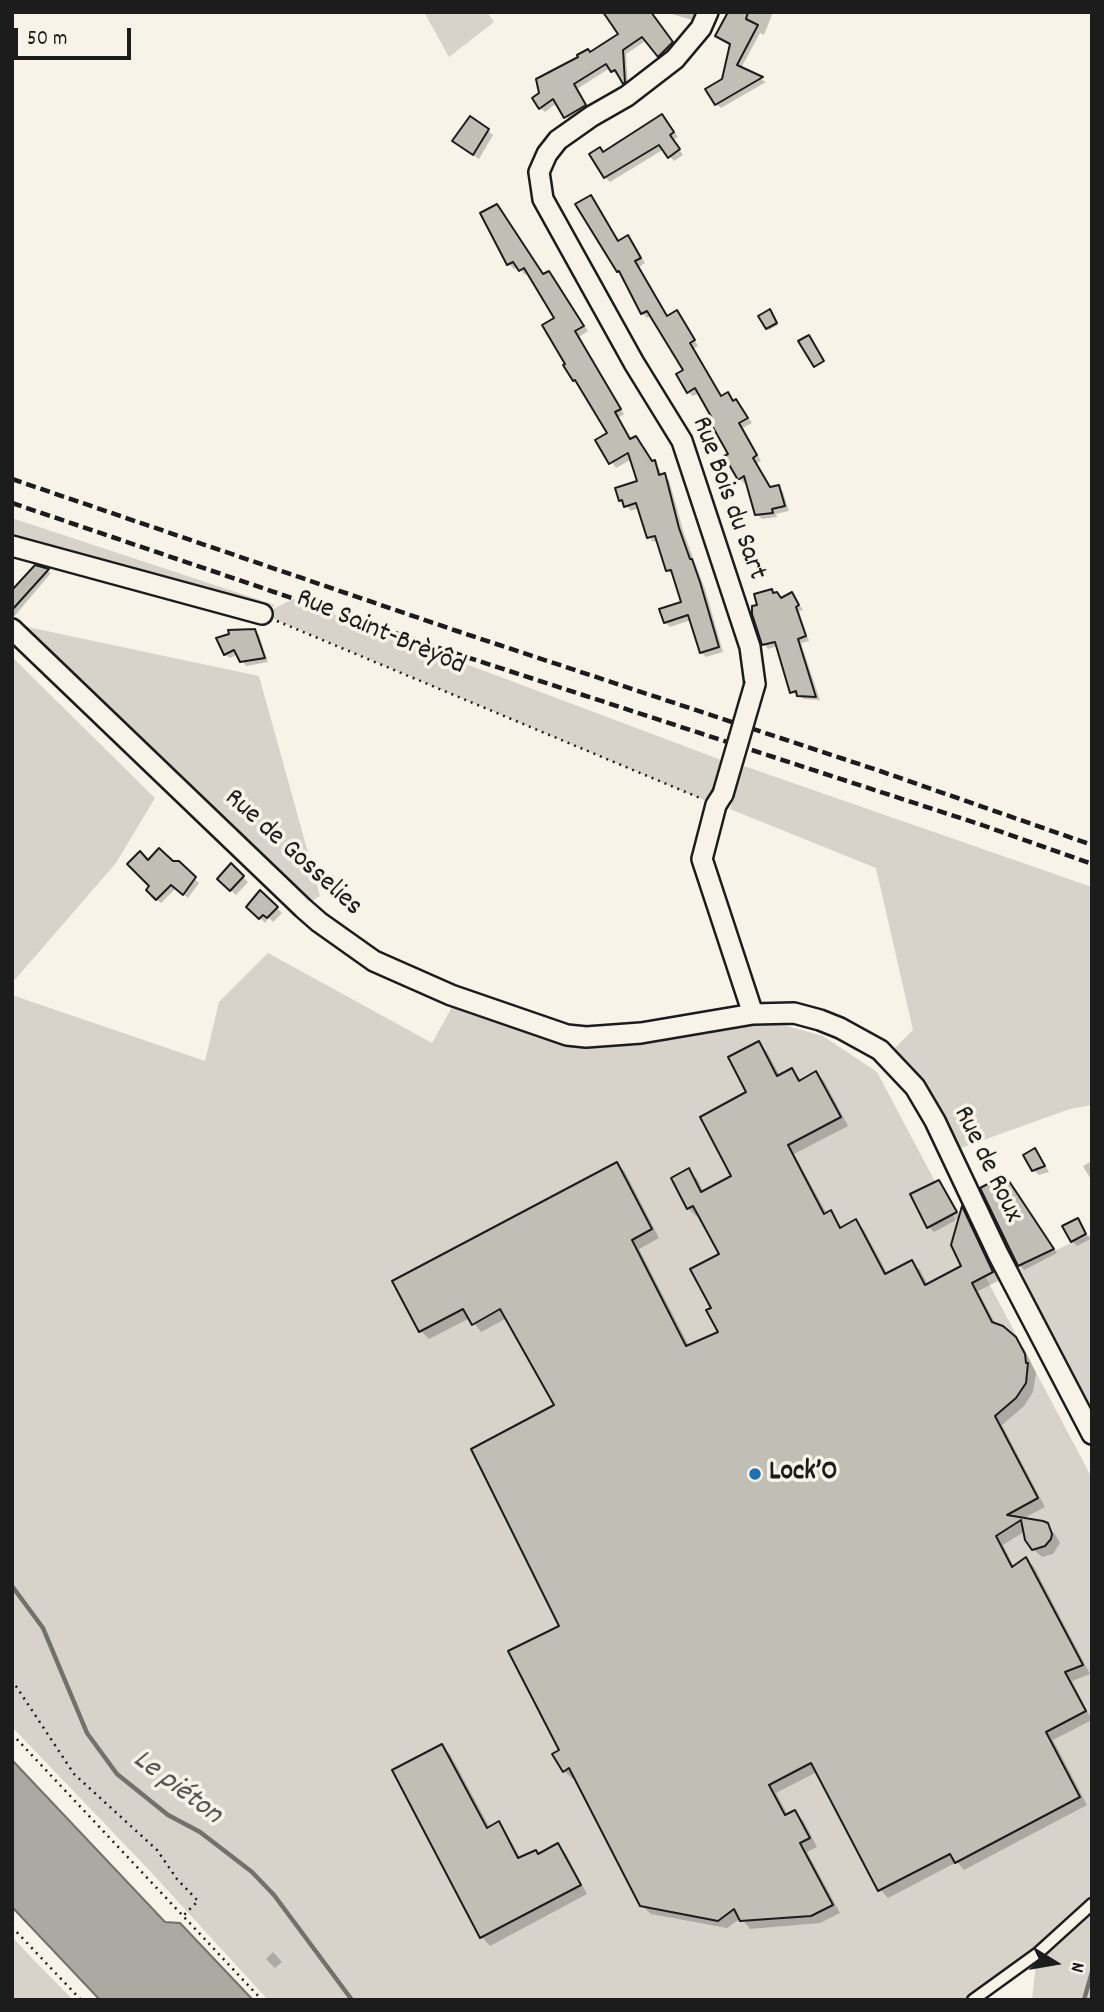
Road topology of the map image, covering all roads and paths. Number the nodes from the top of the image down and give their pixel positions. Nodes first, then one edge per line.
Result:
1 (708, 12) edge
2 (12, 546) edge
3 (262, 614) joint
4 (12, 629) edge
5 (719, 800) junction
6 (753, 1014) junction
7 (1092, 1434) edge
8 (12, 1680) edge
9 (12, 1734) edge
10 (1092, 1905) edge
11 (183, 1916) junction
12 (12, 1927) edge
13 (81, 2000) edge
14 (262, 2000) edge
15 (973, 2000) edge

1 - 5 street, Rue Bois du Sart, bridge
2 - 3 street, Rue Saint-Brèyôd
3 - 5 path, Rue Saint-Brèyôd
4 - 6 street, Rue de Gosselies
5 - 6 street, Rue Bois du Sart
6 - 7 street, Rue de Roux
8 - 11 path
9 - 11 path
10 - 15 lane
11 - 14 path
12 - 13 path

